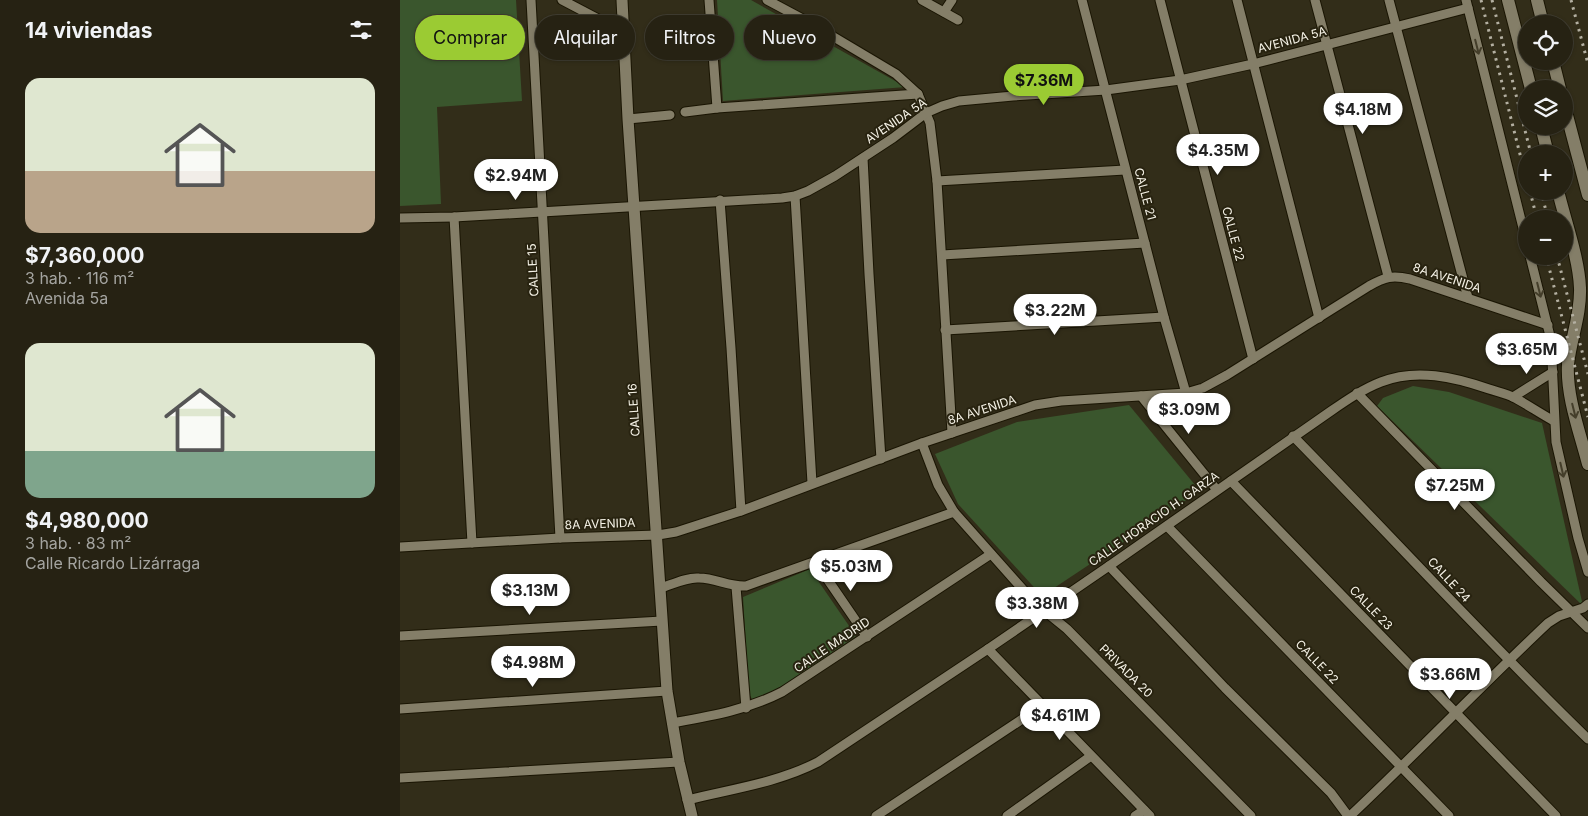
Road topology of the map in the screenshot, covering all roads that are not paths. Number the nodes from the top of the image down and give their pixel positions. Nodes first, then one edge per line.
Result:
1 (531, 0) edge
2 (562, 0) edge
3 (622, 0) edge
4 (709, 0) edge
5 (767, 0) edge
6 (922, 0) edge
7 (952, 0) edge
8 (1082, 0) edge
9 (1160, 0) edge
10 (1237, 0) edge
11 (1315, 0) edge
12 (1389, 0) edge
13 (1508, 0) edge
14 (1537, 0) edge
15 (1467, 4) edge
16 (944, 12) junction
17 (591, 15) edge
18 (623, 15) edge
19 (1541, 15) edge
20 (958, 20) dead end
21 (1396, 26) junction
22 (1326, 44) junction
23 (625, 60) edge
24 (1253, 64) junction
25 (1180, 80) junction
26 (1529, 80) edge
27 (1106, 90) junction
28 (918, 94) junction
29 (717, 108) junction
30 (685, 112) dead end
31 (926, 113) junction
32 (670, 115) dead end
33 (628, 119) junction
34 (1572, 135) edge
35 (863, 158) junction
36 (1125, 170) junction
37 (937, 181) junction
38 (1588, 195) edge
39 (795, 196) junction
40 (720, 200) junction
41 (1560, 200) edge
42 (634, 205) junction
43 (1518, 210) edge
44 (543, 211) junction
45 (454, 217) junction
46 (400, 218) edge
47 (1145, 243) junction
48 (942, 254) junction
49 (1532, 265) edge
50 (1388, 276) junction
51 (1468, 298) junction
52 (1164, 317) junction
53 (1319, 318) junction
54 (1548, 325) junction
55 (945, 330) junction
56 (1253, 359) junction
57 (1553, 372) junction
58 (1186, 393) junction
59 (1357, 393) junction
60 (1141, 396) junction
61 (1513, 397) junction
62 (1554, 422) junction
63 (952, 433) junction
64 (1293, 436) junction
65 (922, 443) junction
66 (881, 459) junction
67 (1588, 464) edge
68 (1231, 481) junction
69 (812, 483) junction
70 (1217, 490) junction
71 (741, 511) junction
72 (954, 512) junction
73 (1167, 526) junction
74 (658, 535) junction
75 (560, 538) junction
76 (472, 543) junction
77 (400, 547) edge
78 (991, 554) junction
79 (815, 561) junction
80 (1109, 566) junction
81 (1588, 572) edge
82 (736, 587) junction
83 (661, 588) junction
84 (1588, 604) edge
85 (1044, 611) junction
86 (1570, 612) junction
87 (662, 621) junction
88 (1588, 628) edge
89 (400, 636) edge
90 (867, 637) junction
91 (988, 649) junction
92 (1508, 660) junction
93 (667, 690) junction
94 (1042, 706) junction
95 (746, 708) junction
96 (400, 709) edge
97 (1454, 713) junction
98 (672, 723) junction
99 (1588, 739) edge
100 (1091, 756) junction
101 (679, 762) junction
102 (1402, 767) junction
103 (400, 778) edge
104 (687, 800) junction
105 (1147, 813) edge
106 (692, 816) edge
107 (876, 816) edge
108 (1007, 816) edge
109 (1135, 816) edge
110 (1251, 816) edge
111 (1349, 816) edge
112 (1449, 816) edge
113 (1556, 816) edge

1 - 44 street, CALLE 15
2 - 17 street
3 - 18 street, CALLE 16
4 - 29 street
5 - 28 street
6 - 16 street
7 - 16 street
8 - 27 street, CALLE 21
9 - 25 street, CALLE 22
10 - 24 street
11 - 22 street
12 - 21 street
13 - 26 main road
14 - 19 main road
15 - 21 street, AVENIDA 5A
15 -> 43 street
16 - 20 street
21 - 22 street, AVENIDA 5A
21 - 51 street
22 - 24 street, AVENIDA 5A
22 - 50 street
23 - 33 street, CALLE 16
24 - 25 street, AVENIDA 5A
24 - 53 street
25 - 27 street, AVENIDA 5A
25 - 56 street, CALLE 22
27 - 31 street, AVENIDA 5A
27 - 36 street, CALLE 21
28 - 29 street
28 - 31 street
29 - 30 street
31 - 35 street, AVENIDA 5A
31 - 37 street
32 - 33 street
33 - 42 street, CALLE 16
34 - 38 main road
35 - 39 street, AVENIDA 5A
35 - 66 street
36 - 37 street
36 - 47 street, CALLE 21
37 - 48 street
39 - 40 street, AVENIDA 5A
39 - 69 street
40 - 42 street, AVENIDA 5A
40 - 71 street
41 -> 67 main road
42 - 44 street, AVENIDA 5A
42 - 74 street, CALLE 16
44 - 45 street, AVENIDA 5A
44 - 75 street, CALLE 15
45 - 46 street, AVENIDA 5A
45 - 76 street
47 - 48 street
47 - 52 street, CALLE 21
48 - 55 street
49 -> 54 street
50 - 51 street, 8A AVENIDA
50 - 53 street, 8A AVENIDA
51 - 54 street, 8A AVENIDA
52 - 55 street
52 - 58 street, CALLE 21
53 - 56 street, 8A AVENIDA
54 - 57 street
55 - 63 street
56 - 58 street, 8A AVENIDA
57 - 61 street
57 - 62 street
58 - 60 street, 8A AVENIDA
59 - 61 street, CALLE HORACIO H. GARZA
59 - 64 street, CALLE HORACIO H. GARZA
59 - 86 street
60 - 63 street, 8A AVENIDA
60 - 70 street
61 - 62 street, CALLE HORACIO H. GARZA
62 -> 81 street
63 - 65 street, 8A AVENIDA
64 - 68 street, CALLE HORACIO H. GARZA
64 - 92 street, CALLE 24
65 - 66 street, 8A AVENIDA
65 - 72 street, PRIVADA 20
66 - 69 street, 8A AVENIDA
68 - 70 street, CALLE HORACIO H. GARZA
68 - 97 street, CALLE 23
69 - 71 street, 8A AVENIDA
70 - 73 street, CALLE HORACIO H. GARZA
71 - 74 street, 8A AVENIDA
72 - 78 street, PRIVADA 20
72 - 79 street
73 - 80 street, CALLE HORACIO H. GARZA
73 - 102 street, CALLE 22
74 - 75 street, 8A AVENIDA
74 - 83 street, CALLE 16
75 - 76 street, 8A AVENIDA
76 - 77 street, 8A AVENIDA
78 - 85 street, PRIVADA 20
78 - 90 street, CALLE MADRID
79 - 82 street
79 - 90 street
80 - 85 street, CALLE HORACIO H. GARZA
80 - 111 street
82 - 83 street
82 - 95 street
83 - 87 street, CALLE 16
84 - 86 street
85 - 91 street, CALLE HORACIO H. GARZA
85 - 110 street, PRIVADA 20
86 - 88 street
86 - 92 street
87 - 89 street
87 - 93 street, CALLE 16
90 - 95 street, CALLE MADRID
91 - 94 street
91 - 104 street, CALLE HORACIO H. GARZA
92 - 97 street
92 - 99 street, CALLE 24
93 - 96 street
93 - 98 street, CALLE 16
94 - 100 street
94 - 107 street
95 - 98 street, CALLE MADRID
97 - 102 street
97 - 113 street, CALLE 23
98 - 101 street, CALLE 16
100 - 105 street
100 - 108 street
101 - 103 street
101 - 104 street, CALLE 16
102 - 111 street
102 - 112 street, CALLE 22
104 - 106 street, CALLE 16
105 - 109 street

